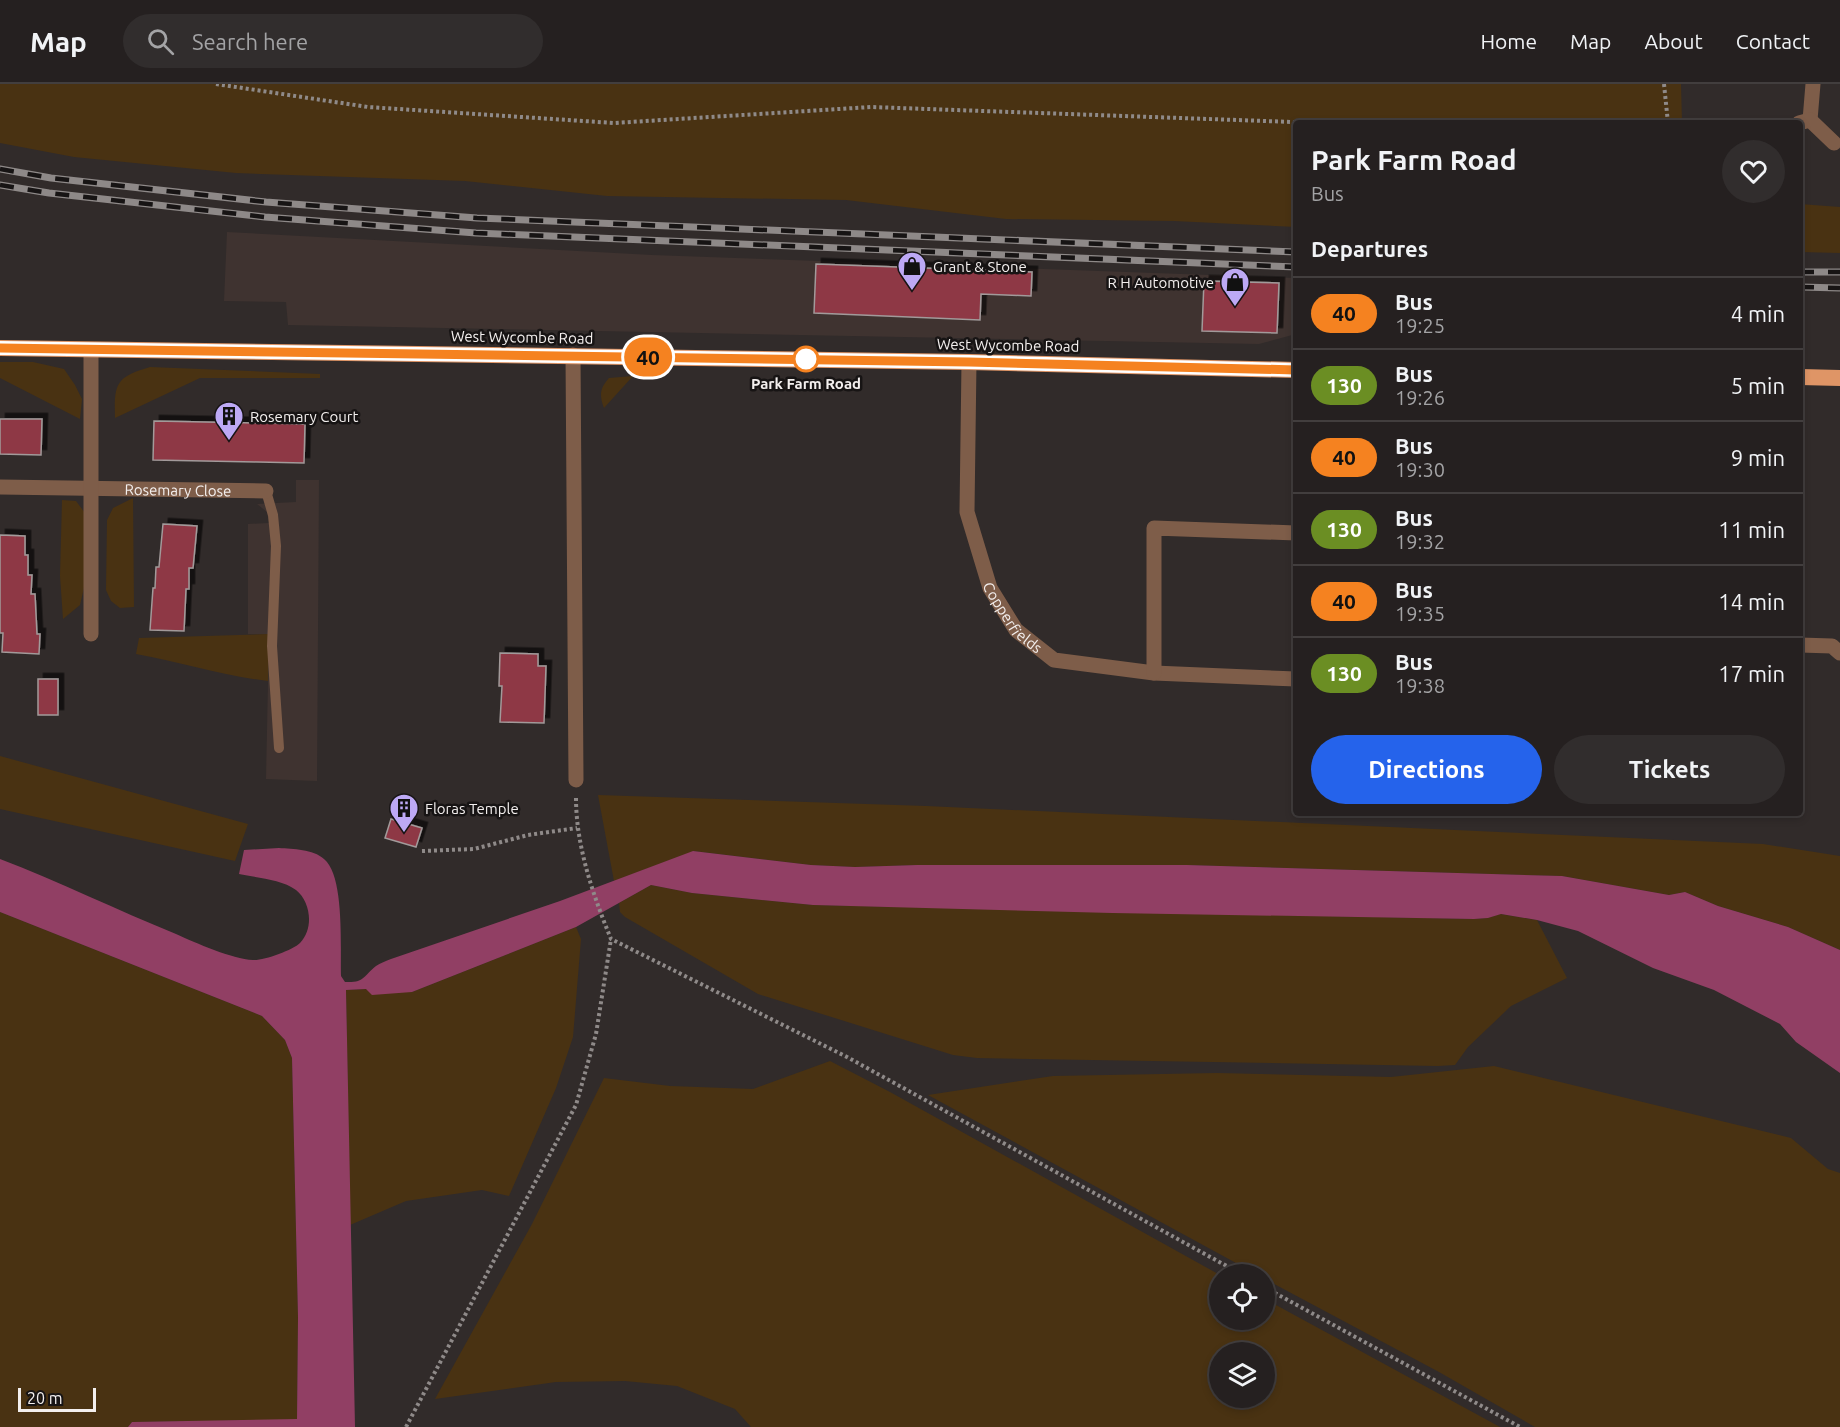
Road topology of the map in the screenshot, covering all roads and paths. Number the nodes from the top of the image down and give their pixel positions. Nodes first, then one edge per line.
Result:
1 (216, 84) edge
2 (1664, 84) edge
3 (1813, 84) edge
4 (1668, 120) edge
5 (1293, 122) edge
6 (1804, 122) edge
7 (1834, 143) dead end
8 (0, 348) edge
9 (91, 350) junction
10 (573, 355) junction
11 (969, 362) junction
12 (1293, 370) edge
13 (1803, 377) edge
14 (1840, 378) edge
15 (0, 487) edge
16 (91, 489) junction
17 (266, 491) joint
18 (1293, 533) edge
19 (91, 634) dead end
20 (1803, 645) edge
21 (1840, 653) edge
22 (1154, 673) junction
23 (1293, 679) edge
24 (279, 748) dead end
25 (576, 780) joint
26 (577, 828) junction
27 (422, 851) dead end
28 (611, 939) junction
29 (1223, 1264) edge
30 (1275, 1293) edge
31 (406, 1427) edge
32 (1520, 1427) edge

1 - 5 path
2 - 4 path
3 - 6 street
6 - 7 street
8 - 9 highway, West Wycombe Road
9 - 10 highway, West Wycombe Road
9 - 16 street
10 - 11 highway, West Wycombe Road
10 - 25 street
11 - 12 highway, West Wycombe Road
11 - 22 street, Copperfields
13 - 14 highway
15 - 16 street, Rosemary Close
16 - 17 street, Rosemary Close
16 - 19 street
17 - 24 lane
18 - 22 street
20 - 21 street
22 - 23 street, Copperfields
25 - 26 path
26 - 27 path
26 - 28 path
28 - 29 path
28 - 31 path
30 - 32 path

